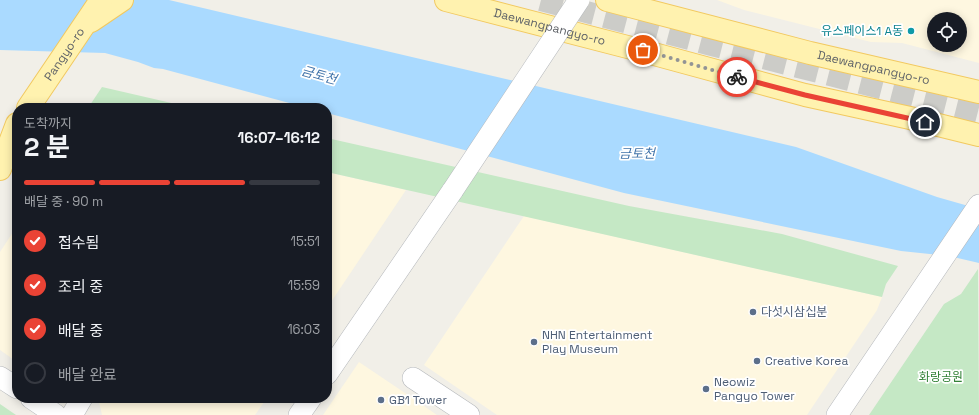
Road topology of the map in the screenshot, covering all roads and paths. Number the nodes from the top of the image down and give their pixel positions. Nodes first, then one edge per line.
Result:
1 (88, 0) edge
2 (101, 0) edge
3 (122, 0) edge
4 (446, 0) edge
5 (579, 0) edge
6 (606, 0) edge
7 (82, 27) junction
8 (979, 92) edge
9 (30, 103) edge
10 (12, 133) edge
11 (979, 135) edge
12 (0, 169) edge
13 (979, 205) edge
14 (332, 367) edge
15 (0, 377) edge
16 (413, 378) dead end
17 (12, 385) edge
18 (38, 403) edge
19 (79, 403) edge
20 (307, 403) edge
21 (56, 415) edge
22 (72, 415) edge
23 (299, 415) edge
24 (469, 415) edge
25 (836, 415) edge

1 - 7 main road
2 - 7 main road, Pangyo-ro
3 - 7 main road
4 - 11 main road, Daewangpangyo-ro
5 - 14 street, bridge
6 - 8 main road, Daewangpangyo-ro
7 - 9 main road, Pangyo-ro
10 - 12 main road, Pangyo-ro
13 - 25 street
15 - 17 street
16 - 24 street
18 - 21 street
19 - 22 street
20 - 23 street

